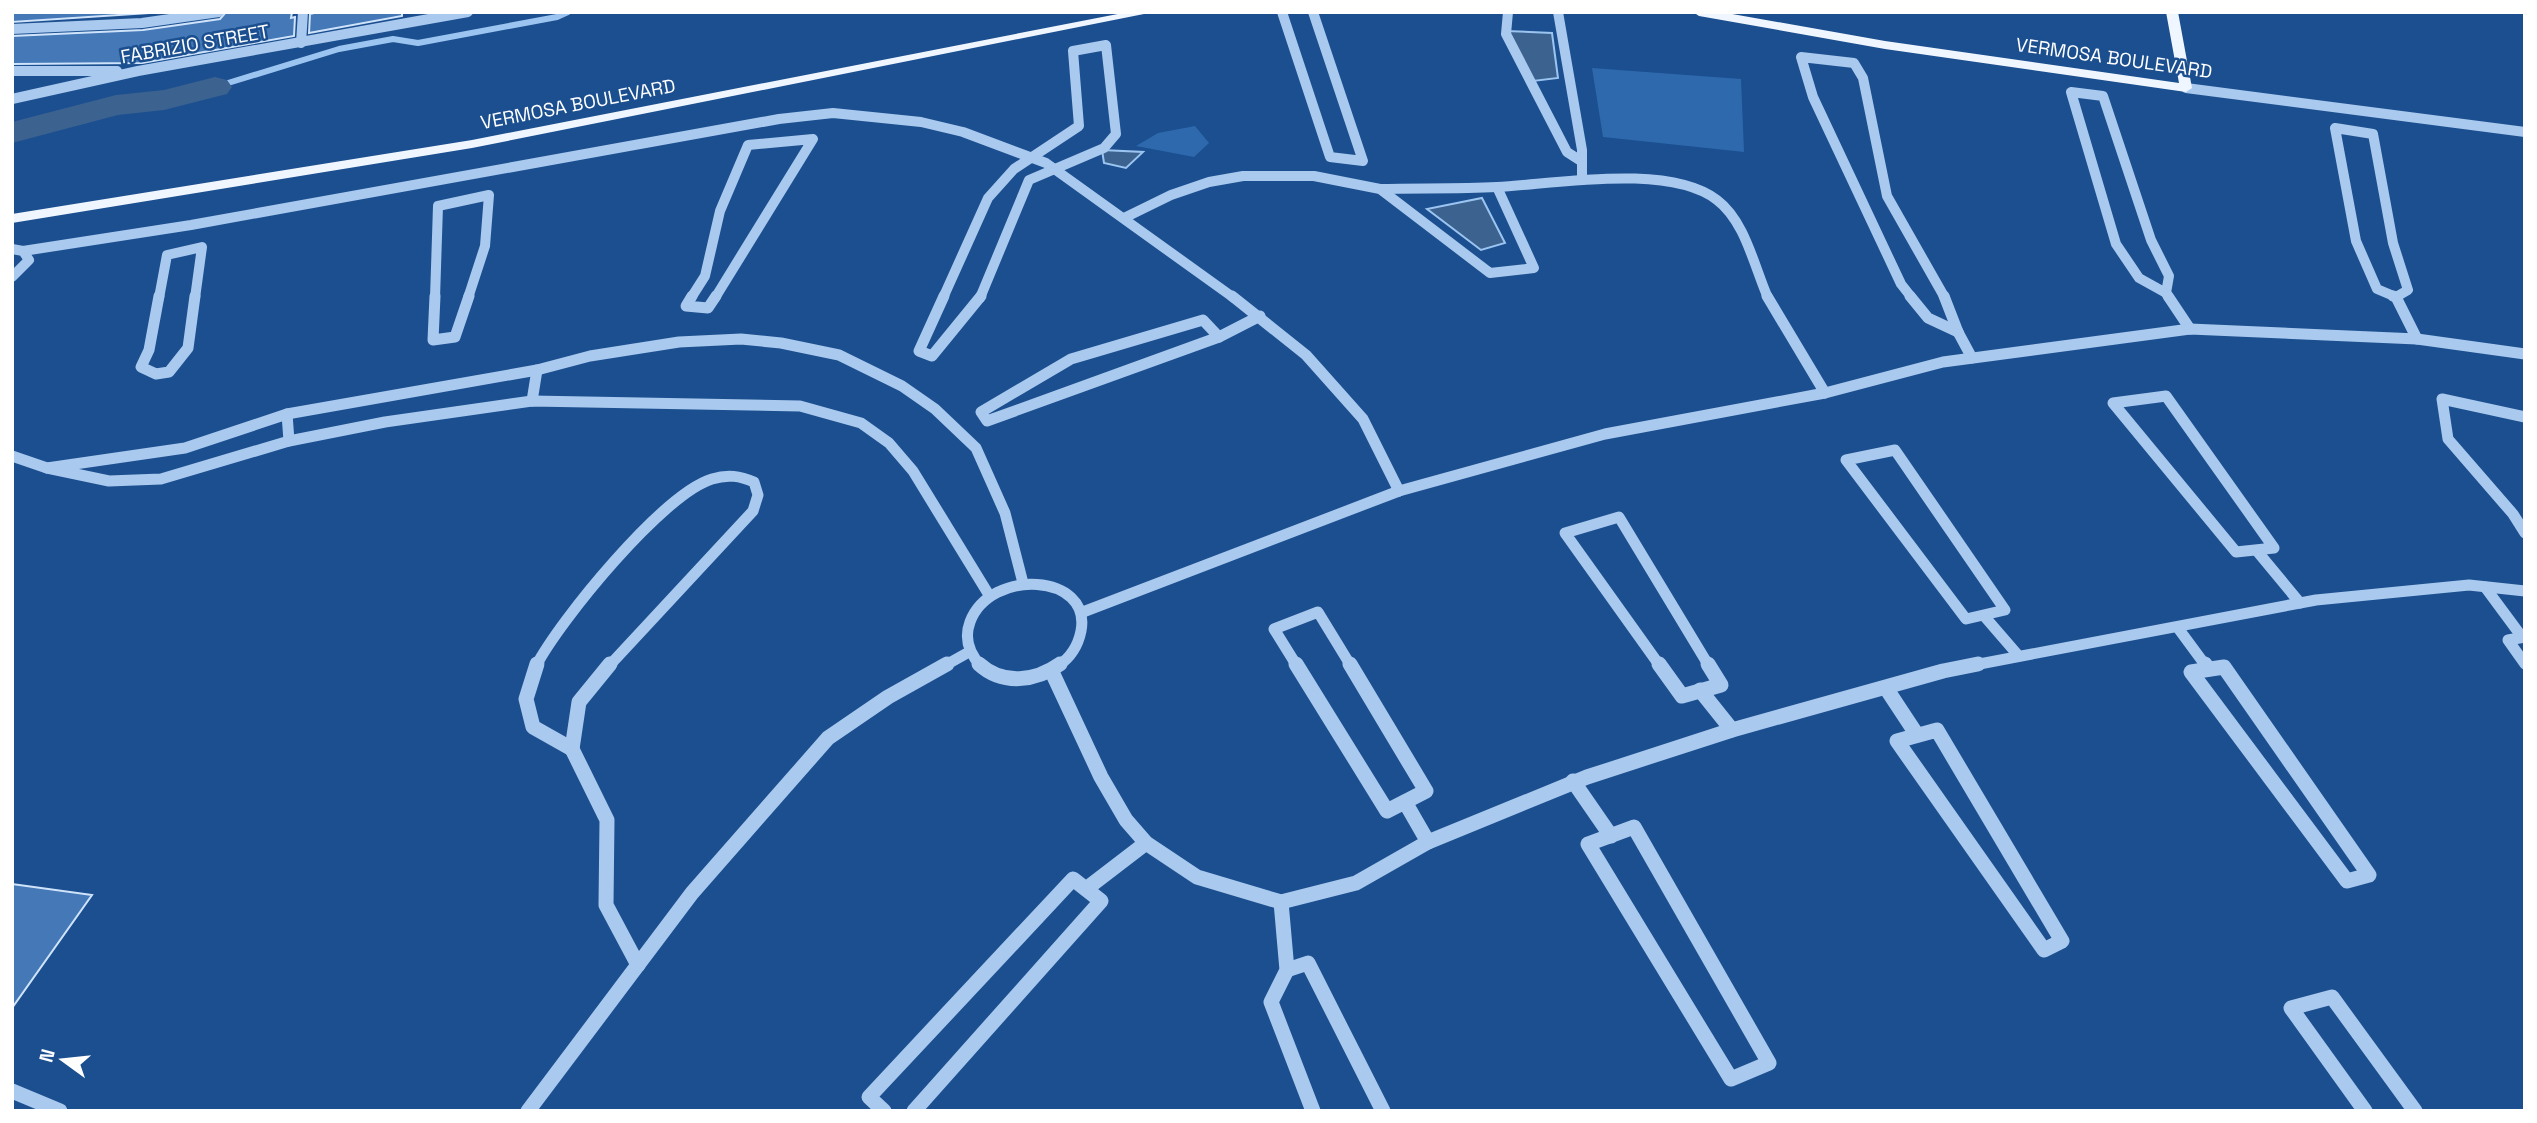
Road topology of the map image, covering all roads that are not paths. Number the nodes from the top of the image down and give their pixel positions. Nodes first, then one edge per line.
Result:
1 (219, 12) edge
2 (303, 12) edge
3 (468, 12) edge
4 (1148, 12) edge
5 (1282, 12) edge
6 (1313, 12) edge
7 (1508, 12) edge
8 (1558, 12) edge
9 (1699, 12) edge
10 (2172, 12) edge
11 (12, 29) edge
12 (302, 43) junction
13 (12, 71) edge
14 (138, 71) junction
15 (2186, 88) junction
16 (12, 99) edge
17 (779, 119) junction
18 (2525, 132) edge
19 (779, 140) junction
20 (1034, 157) junction
21 (1345, 159) junction
22 (1581, 161) junction
23 (1054, 168) junction
24 (1014, 169) junction
25 (463, 176) junction
26 (1029, 180) junction
27 (1582, 180) junction
28 (1341, 181) junction
29 (1497, 187) junction
30 (1380, 189) junction
31 (462, 201) junction
32 (1124, 218) junction
33 (12, 219) edge
34 (191, 225) junction
35 (18, 250) edge
36 (183, 251) junction
37 (12, 277) edge
38 (2166, 293) junction
39 (2396, 297) junction
40 (1260, 316) junction
41 (2190, 329) junction
42 (1958, 331) junction
43 (1219, 337) junction
44 (2417, 339) junction
45 (2525, 354) edge
46 (1972, 358) junction
47 (537, 370) junction
48 (1825, 393) junction
49 (532, 401) junction
50 (287, 414) junction
51 (2525, 417) edge
52 (289, 441) junction
53 (12, 456) edge
54 (47, 468) junction
55 (1399, 491) junction
56 (2519, 513) edge
57 (2525, 533) edge
58 (2257, 551) junction
59 (1023, 583) junction
60 (2485, 587) junction
61 (2525, 591) edge
62 (989, 596) junction
63 (2300, 603) junction
64 (1083, 612) junction
65 (1985, 617) junction
66 (2178, 628) junction
67 (2524, 637) edge
68 (970, 652) junction
69 (2017, 654) junction
70 (2525, 664) edge
71 (2208, 670) junction
72 (1052, 672) junction
73 (1886, 688) junction
74 (1700, 690) junction
75 (1732, 730) junction
76 (1917, 735) junction
77 (572, 749) junction
78 (1573, 781) junction
79 (1405, 802) junction
80 (1611, 836) junction
81 (1428, 842) junction
82 (1146, 843) junction
83 (1086, 890) junction
84 (1281, 902) junction
85 (638, 964) junction
86 (1287, 970) junction
87 (12, 1091) edge
88 (60, 1111) edge
89 (528, 1111) edge
90 (884, 1111) edge
91 (914, 1111) edge
92 (1313, 1111) edge
93 (1383, 1111) edge
94 (2365, 1111) edge
95 (2415, 1111) edge

1 - 11 street
2 - 12 street
3 - 12 street, FABRIZIO STREET
4 - 33 main road, VERMOSA BOULEVARD
5 - 21 street
6 - 21 street
7 - 22 street
8 - 22 street
9 - 15 main road, VERMOSA BOULEVARD
10 - 15 main road
12 - 14 street, FABRIZIO STREET
13 - 14 street
14 - 16 street, FABRIZIO STREET
15 - 18 street, VERMOSA BOULEVARD
17 - 19 street
17 - 20 street
17 - 25 street
19 - 19 street
20 - 23 street
20 - 23 street
20 - 24 street
21 - 28 street
22 - 27 street
23 - 26 street
23 - 32 street
24 - 26 street
24 - 26 street
25 - 31 street
25 - 34 street
27 - 29 street
27 - 48 street
28 - 30 street
28 - 32 street
29 - 30 street
29 - 30 street
31 - 31 street
32 - 40 street
34 - 35 street
34 - 36 street
35 - 37 street
36 - 36 street
38 - 38 street
38 - 41 street
39 - 39 street
39 - 44 street
40 - 43 street
40 - 55 street
41 - 44 street
41 - 46 street
42 - 42 street
42 - 46 street
43 - 43 street
44 - 45 street
46 - 48 street
47 - 49 street
47 - 50 street
47 - 59 street
48 - 55 street
49 - 52 street
49 - 62 street
50 - 52 street
50 - 54 street
51 - 56 street
52 - 54 street
53 - 54 street
55 - 64 street
56 - 57 street
58 - 58 street
58 - 63 street
59 - 62 street
59 - 64 street
60 - 61 street
60 - 63 street
60 - 67 street
62 - 68 street
63 - 66 street
64 - 72 street
65 - 65 street
65 - 69 street
66 - 69 street
66 - 71 street
67 - 70 street
68 - 72 street
68 - 85 street
69 - 73 street
71 - 71 street
72 - 82 street
73 - 75 street
73 - 76 street
74 - 74 street
74 - 75 street
75 - 78 street
76 - 76 street
77 - 77 street
77 - 85 street
78 - 80 street
78 - 81 street
79 - 79 street
79 - 81 street
80 - 80 street
81 - 84 street
82 - 83 street
82 - 84 street
83 - 90 street
83 - 91 street
84 - 86 street
85 - 89 street
86 - 92 street
86 - 93 street
87 - 88 street
94 - 95 street

